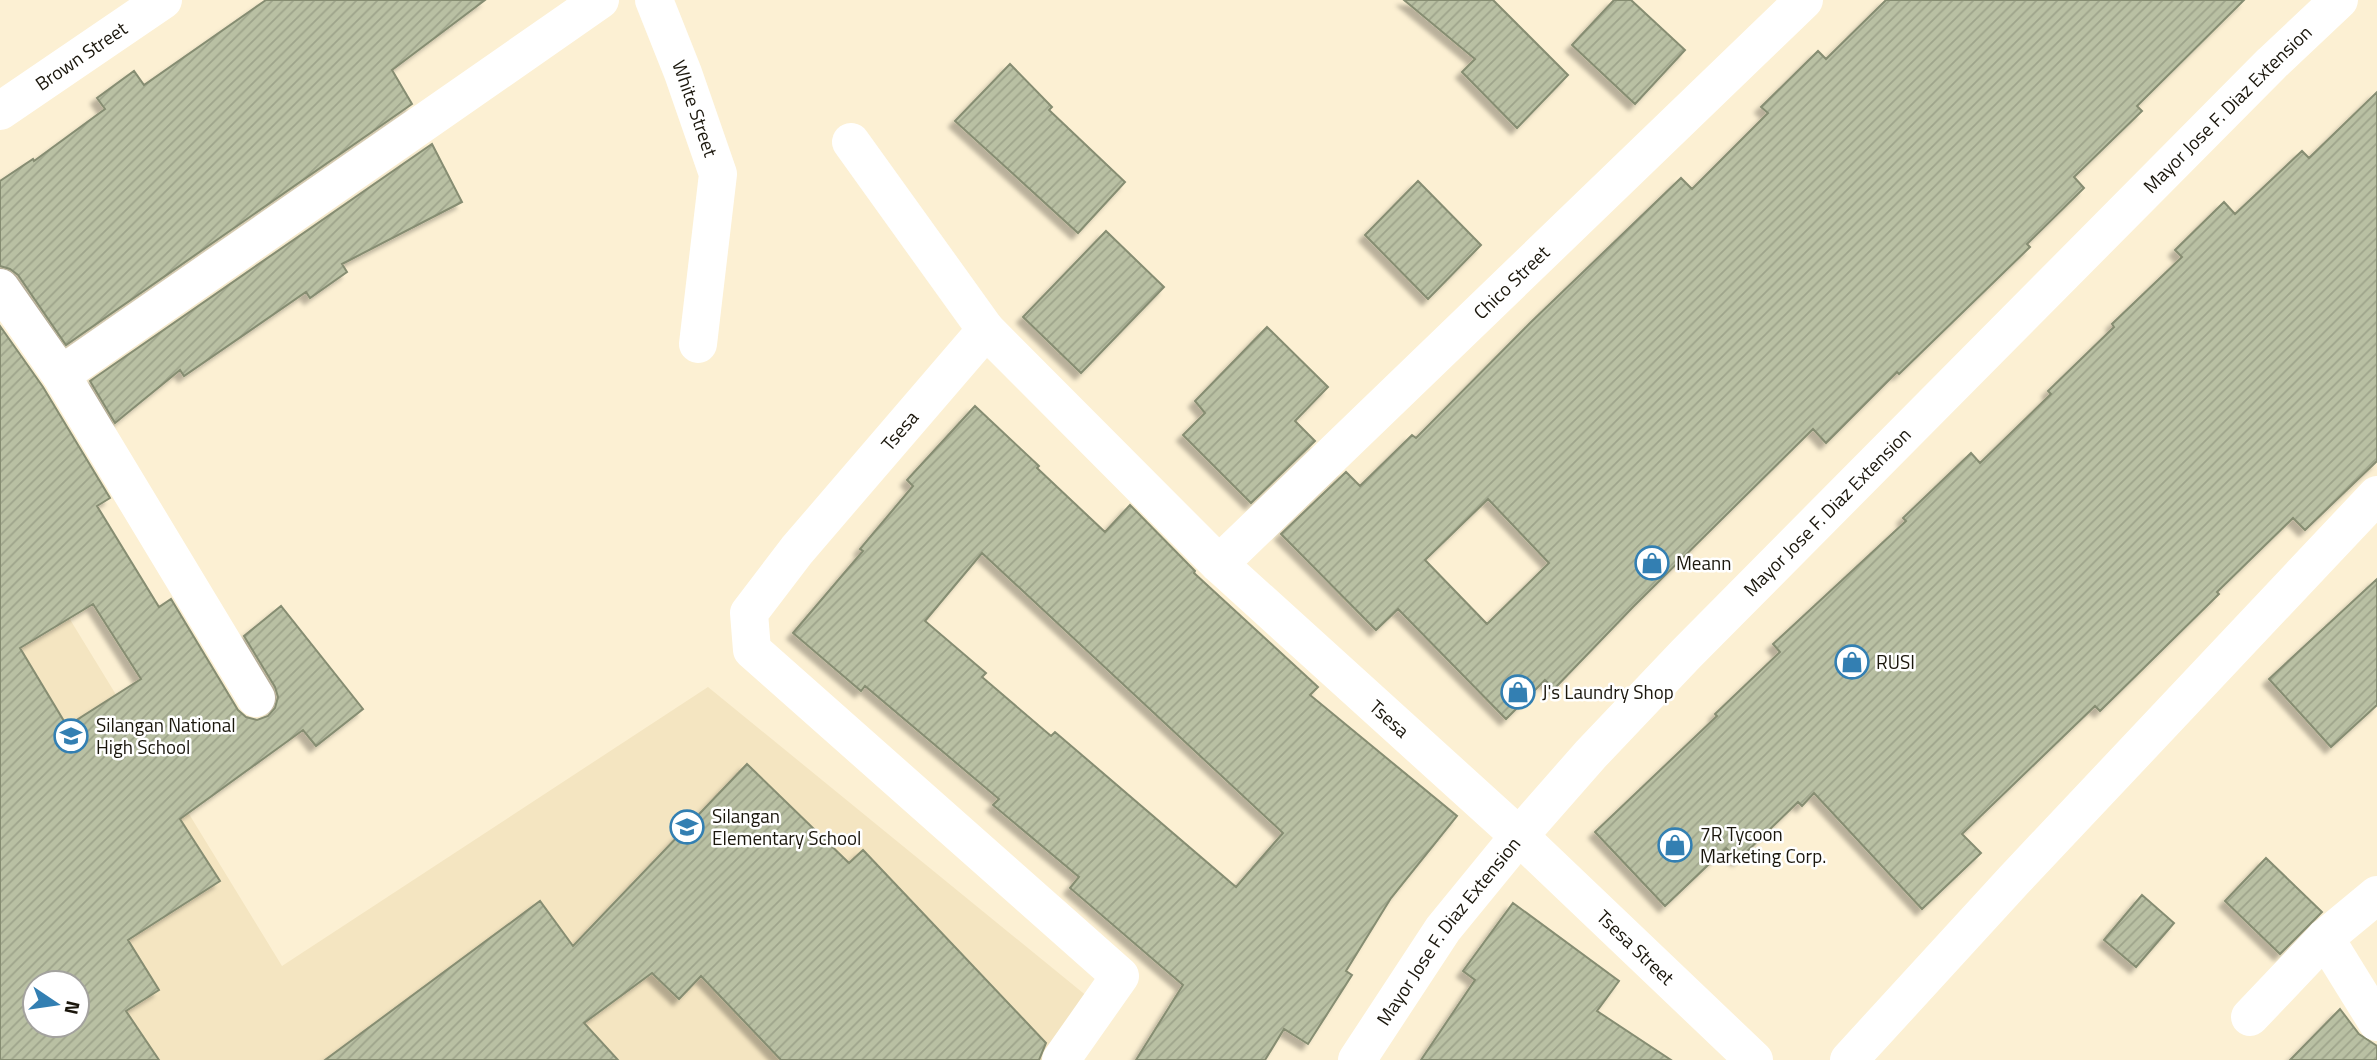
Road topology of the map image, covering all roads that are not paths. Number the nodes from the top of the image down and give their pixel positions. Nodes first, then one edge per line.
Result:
1 (163, 0) edge
2 (600, 0) edge
3 (654, 0) edge
4 (1804, 0) edge
5 (2339, 0) edge
6 (0, 111) edge
7 (851, 142) dead end
8 (0, 288) edge
9 (986, 330) junction
10 (698, 344) dead end
11 (61, 375) junction
12 (2377, 495) edge
13 (2361, 535) edge
14 (1219, 564) junction
15 (256, 698) dead end
16 (1518, 836) junction
17 (2377, 895) edge
18 (2325, 939) junction
19 (2250, 1017) dead end
20 (2377, 1022) edge
21 (1061, 1060) edge
22 (1357, 1060) edge
23 (1754, 1060) edge
24 (1849, 1060) edge

1 - 6 street, Brown Street
2 - 11 street
3 - 10 street, White Street
4 - 14 street, Chico Street
5 - 16 street, Mayor Jose F. Diaz Extension
7 - 9 street
8 - 11 street
9 - 14 street, Tsesa
9 - 21 street, Tsesa
11 - 15 street
12 - 13 street
13 - 24 street
14 - 16 street, Tsesa
16 - 22 street, Mayor Jose F. Diaz Extension
16 - 23 street, Tsesa Street
17 - 18 street
18 - 19 street
18 - 20 street

